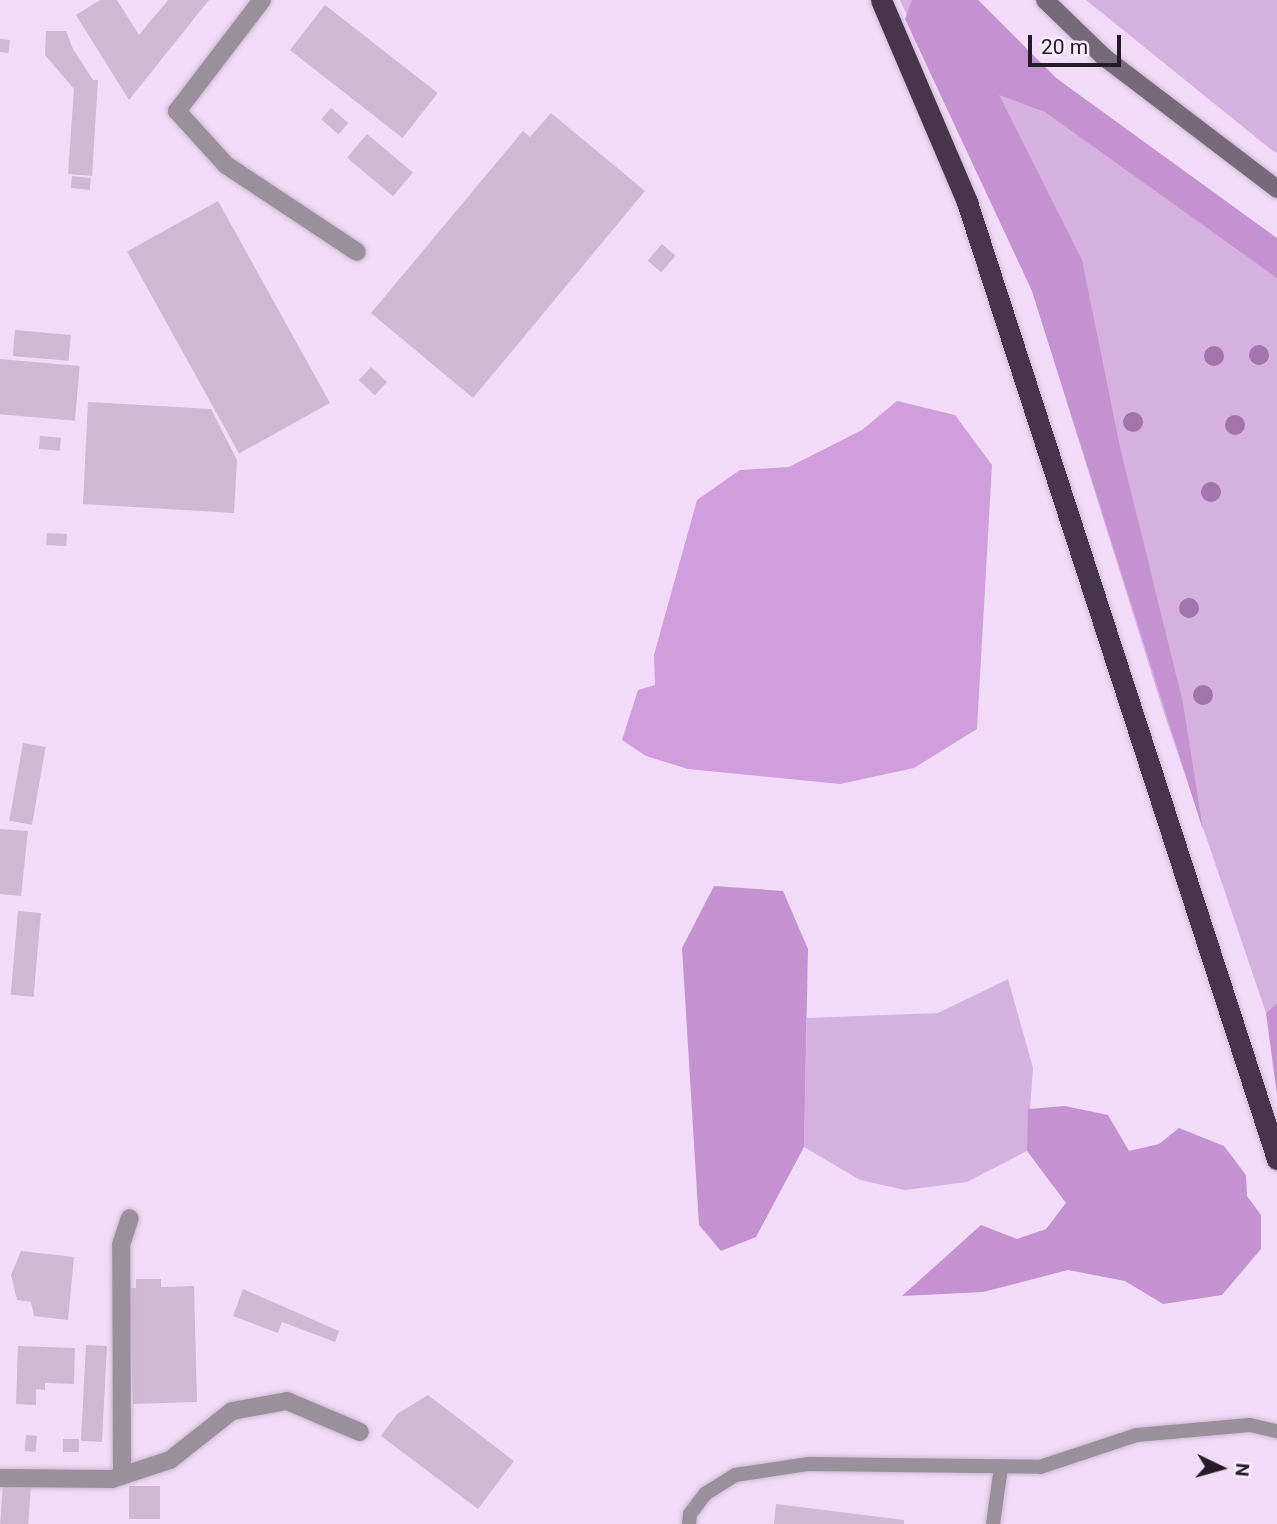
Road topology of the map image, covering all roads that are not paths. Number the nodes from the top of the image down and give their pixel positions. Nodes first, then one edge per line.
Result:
1 (262, 0) edge
2 (881, 0) edge
3 (1045, 0) edge
4 (1277, 189) edge
5 (357, 252) dead end
6 (1277, 1159) edge
7 (130, 1218) dead end
8 (1277, 1431) edge
9 (360, 1432) dead end
10 (1001, 1467) junction
11 (122, 1476) junction
12 (0, 1478) edge
13 (689, 1524) edge
14 (993, 1524) edge

1 - 5 street
2 - 6 highway
3 - 4 main road
7 - 11 street
8 - 10 lane
9 - 11 street
10 - 13 lane
10 - 14 lane
11 - 12 street

